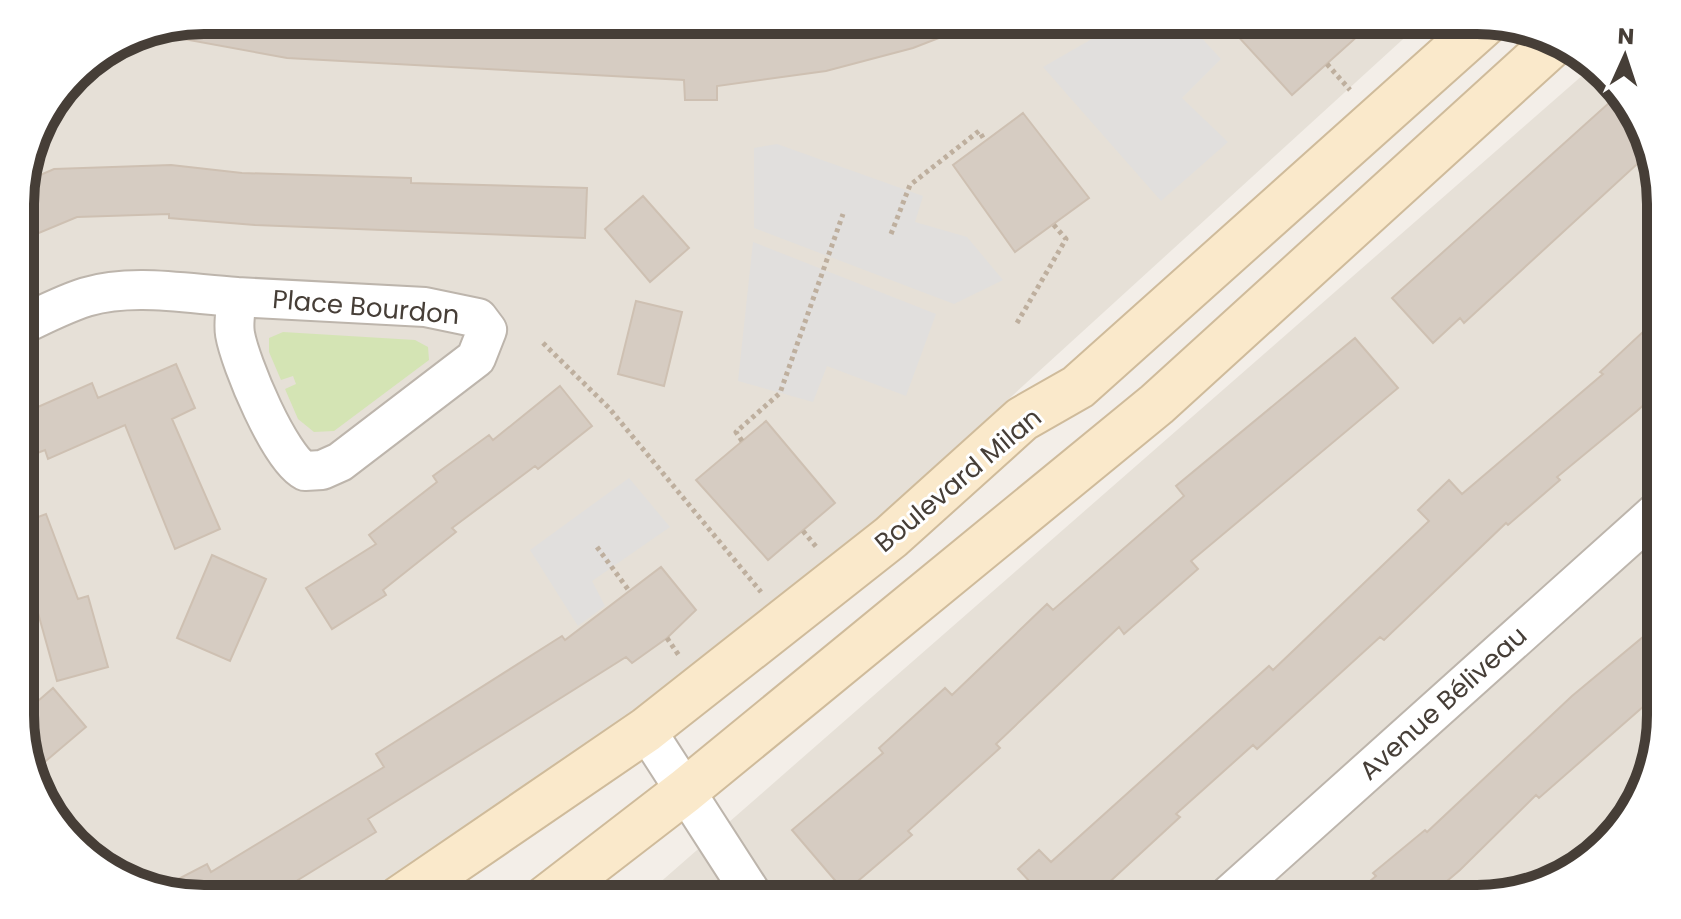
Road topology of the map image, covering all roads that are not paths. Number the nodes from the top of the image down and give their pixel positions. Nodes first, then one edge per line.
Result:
1 (1473, 34) edge
2 (1547, 49) edge
3 (237, 297) junction
4 (34, 320) edge
5 (1647, 521) edge
6 (646, 730) junction
7 (685, 791) junction
8 (419, 885) edge
9 (563, 885) edge
10 (746, 885) edge
11 (1241, 885) edge

1 - 6 main road, Boulevard Milan
2 - 7 main road
3 - 3 street, Place Bourdon
3 - 4 street, Place Bourdon
5 - 11 street, Avenue Béliveau
6 - 7 street
6 - 8 main road, Boulevard Milan
7 - 9 main road
7 - 10 street

